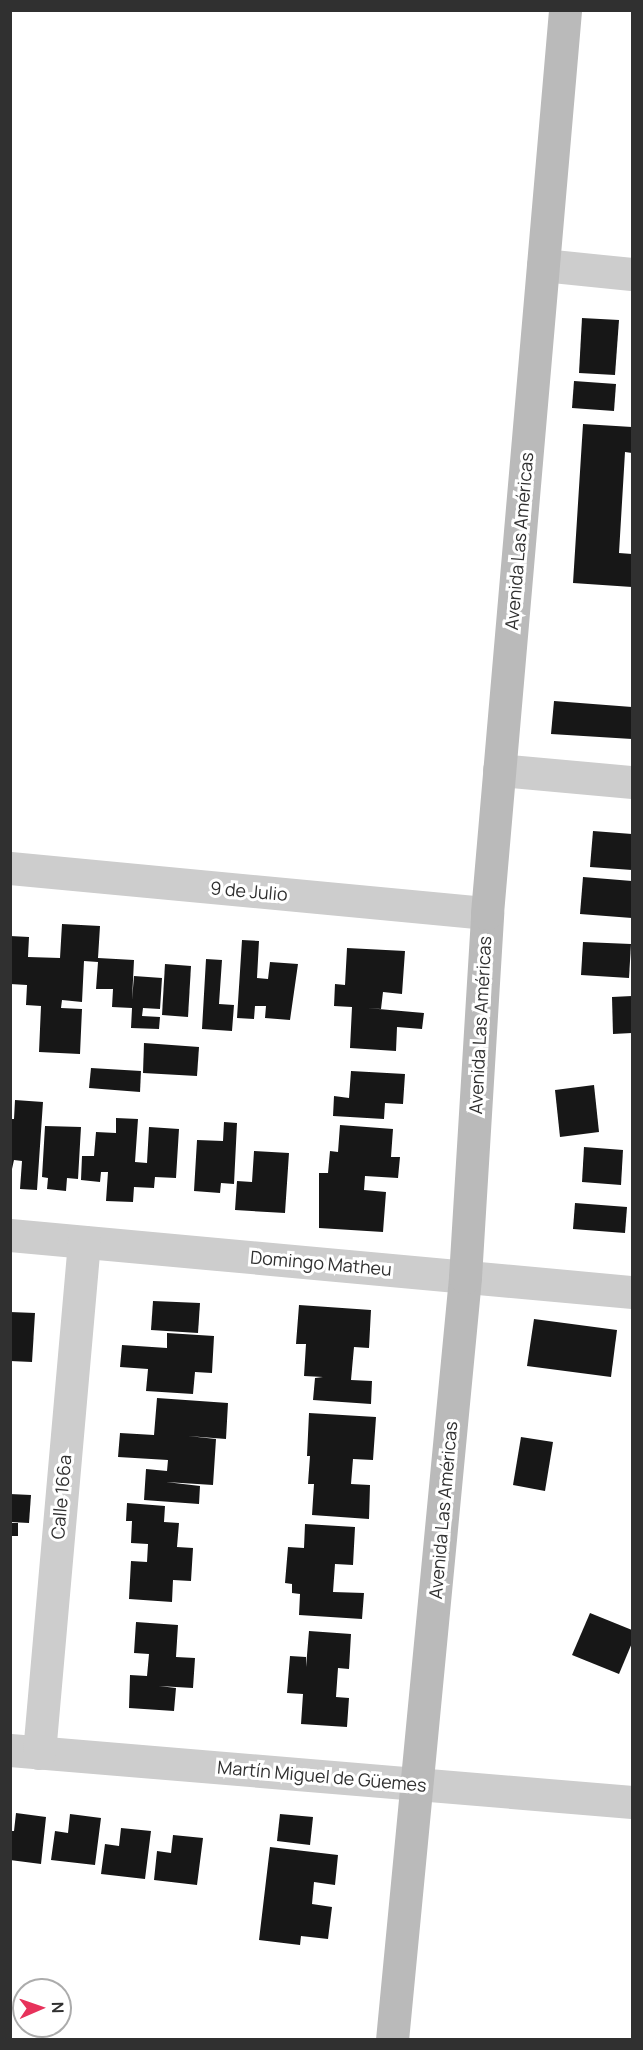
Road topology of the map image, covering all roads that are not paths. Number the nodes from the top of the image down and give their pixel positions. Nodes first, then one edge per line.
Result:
1 (565, 10) edge
2 (543, 264) junction
3 (633, 274) edge
4 (499, 770) junction
5 (633, 782) edge
6 (10, 868) edge
7 (487, 913) junction
8 (10, 1235) edge
9 (84, 1242) junction
10 (465, 1277) junction
11 (633, 1292) edge
12 (25, 1751) edge
13 (417, 1784) junction
14 (633, 1802) edge
15 (392, 2040) edge

1 - 2 main road, Avenida Las Américas
2 - 3 street
2 - 4 main road, Avenida Las Américas
4 - 5 street
4 - 7 main road, Avenida Las Américas
6 - 7 street, 9 de Julio
7 - 10 main road, Avenida Las Américas
8 - 9 street, Domingo Matheu
9 - 10 street, Domingo Matheu
9 - 12 street, Calle 166a
10 - 11 street, Domingo Matheu
10 - 13 main road, Avenida Las Américas
12 - 13 street, Martín Miguel de Güemes
13 - 14 street, Martín Miguel de Güemes
13 - 15 main road, Avenida Las Américas

